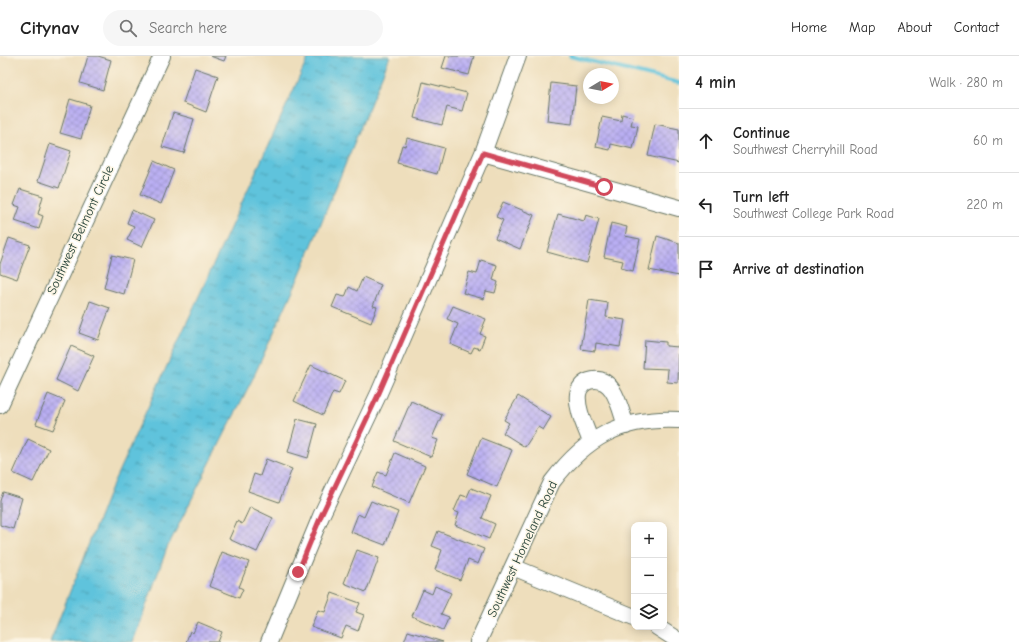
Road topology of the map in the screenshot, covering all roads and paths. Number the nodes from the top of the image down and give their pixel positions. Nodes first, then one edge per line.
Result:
1 (162, 56) edge
2 (518, 56) edge
3 (483, 153) junction
4 (679, 208) edge
5 (2, 395) edge
6 (679, 420) edge
7 (626, 426) junction
8 (591, 442) junction
9 (513, 567) junction
10 (631, 616) edge
11 (662, 630) edge
12 (679, 641) edge
13 (269, 642) edge
14 (478, 642) edge

1 - 5 street, Southwest Belmont Circle
2 - 3 street
3 - 4 street
3 - 13 street
6 - 7 street, Southwest Homeland Road
7 - 8 street, Southwest Homeland Road
7 - 8 street
8 - 9 street, Southwest Homeland Road
9 - 10 street
9 - 14 street, Southwest Homeland Road
11 - 12 street

